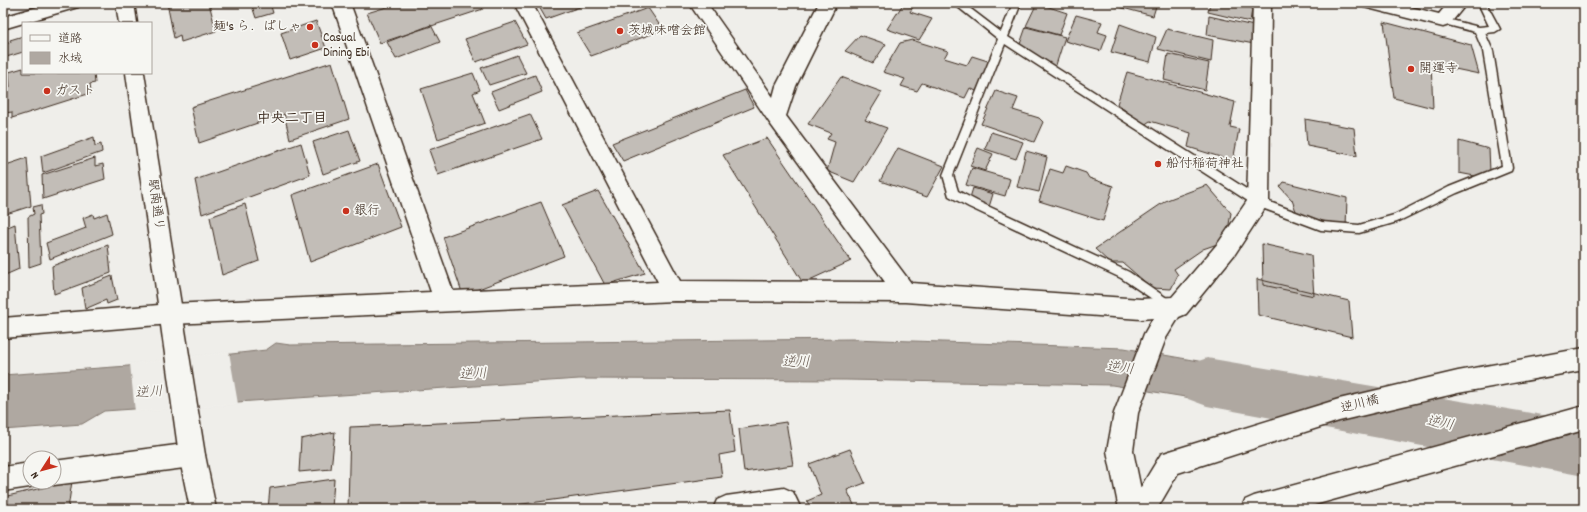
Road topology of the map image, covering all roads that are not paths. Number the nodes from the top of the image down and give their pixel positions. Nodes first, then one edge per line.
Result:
1 (72, 3) edge
2 (125, 3) edge
3 (340, 3) edge
4 (523, 3) edge
5 (698, 3) edge
6 (828, 3) edge
7 (957, 3) edge
8 (1017, 3) edge
9 (1262, 3) edge
10 (1370, 3) edge
11 (1458, 3) edge
12 (1482, 3) edge
13 (1443, 20) junction
14 (128, 22) edge
15 (3, 23) edge
16 (1479, 30) junction
17 (1004, 39) junction
18 (135, 74) edge
19 (776, 117) junction
20 (1258, 202) junction
21 (674, 291) junction
22 (905, 292) junction
23 (445, 301) junction
24 (1172, 308) junction
25 (172, 325) junction
26 (3, 328) edge
27 (1584, 359) edge
28 (1584, 418) edge
29 (191, 447) junction
30 (62, 471) edge
31 (22, 477) edge
32 (3, 479) edge
33 (203, 509) edge
34 (726, 509) edge
35 (788, 509) edge
36 (1132, 509) edge
37 (1142, 509) edge
38 (1254, 509) edge

1 - 15 street
2 - 14 street
3 - 23 street
4 - 21 street
5 - 19 street
6 - 19 street
7 - 17 lane
8 - 17 lane
9 - 20 street
10 - 13 street
11 - 13 street
12 - 16 lane
13 - 16 lane
16 - 20 lane
17 - 20 lane
17 - 24 lane
18 - 25 street, 駅南通り
19 - 22 street
20 - 24 street
21 - 22 street
21 - 23 street
22 - 24 street
23 - 25 street
24 - 36 street
25 - 26 street
25 - 29 street, 駅南通り
27 - 37 street, 逆川橋
28 - 38 street
29 - 30 street
29 - 33 street
31 - 32 street
34 - 35 street

